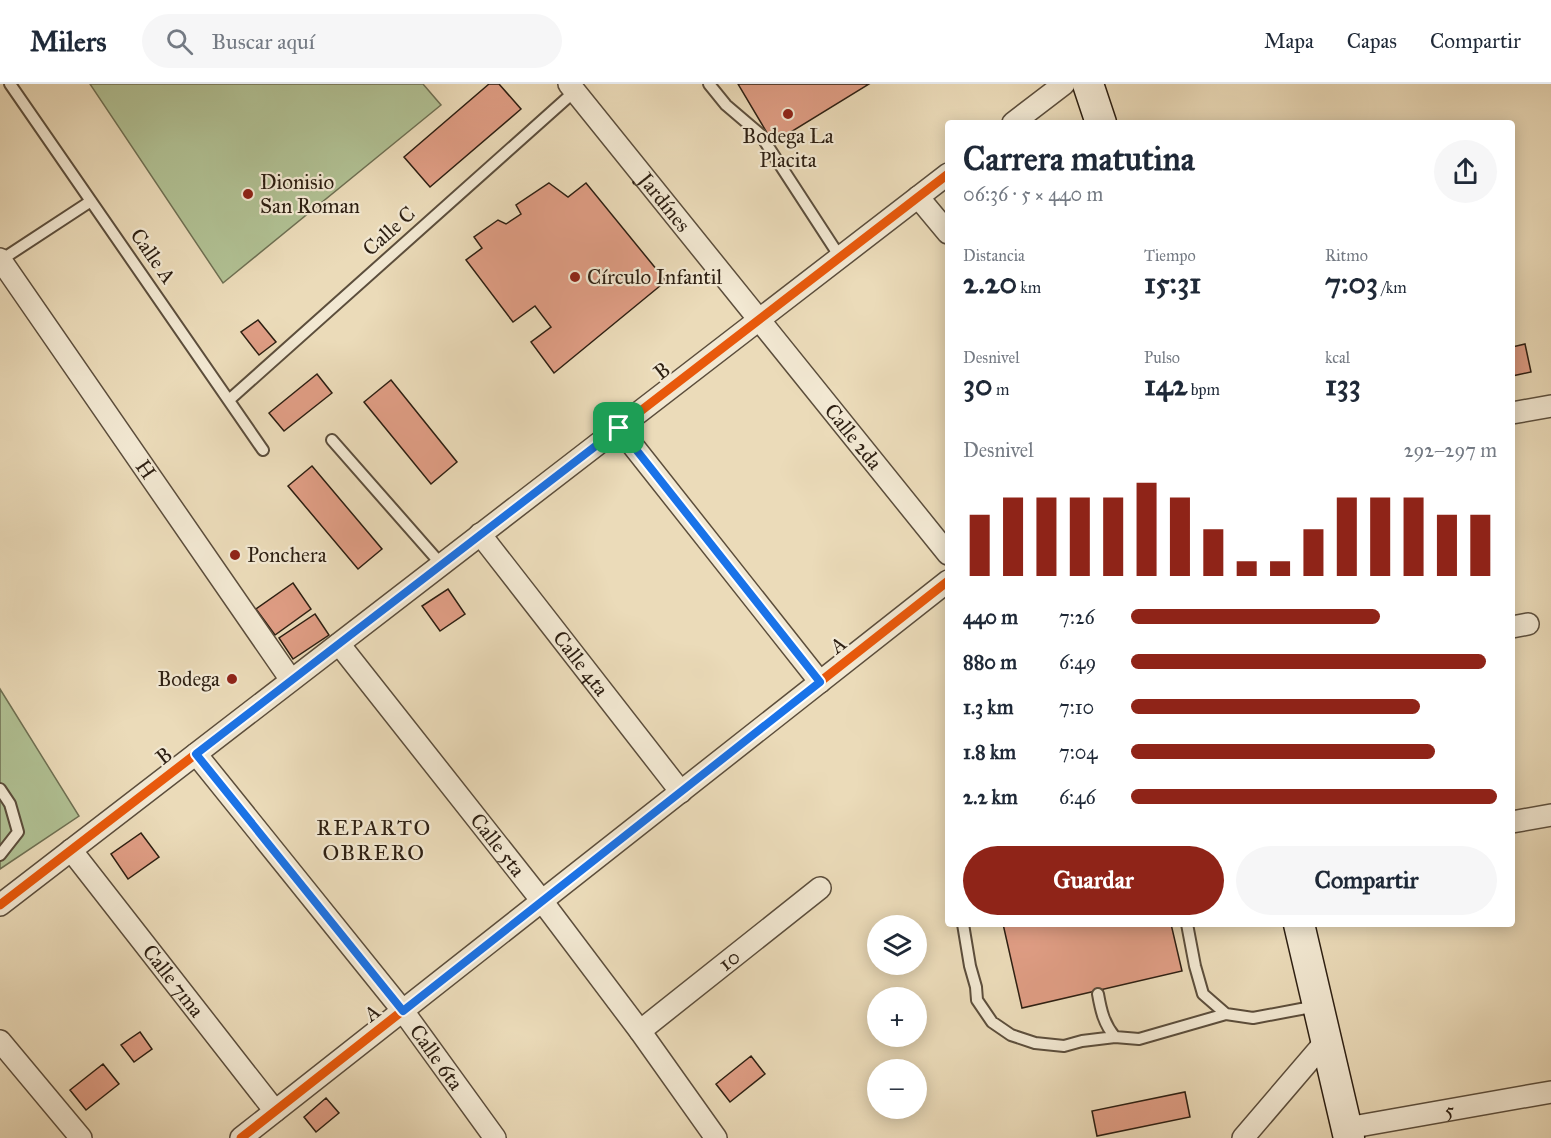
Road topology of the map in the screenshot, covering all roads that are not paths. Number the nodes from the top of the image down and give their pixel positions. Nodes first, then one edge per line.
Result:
1 (10, 84) edge
2 (709, 84) edge
3 (1064, 84) edge
4 (1088, 84) edge
5 (572, 88) edge
6 (1017, 120) edge
7 (1100, 120) edge
8 (945, 176) edge
9 (918, 196) junction
10 (91, 201) junction
11 (945, 229) edge
12 (840, 257) junction
13 (0, 260) edge
14 (759, 319) junction
15 (228, 400) junction
16 (1551, 406) edge
17 (1515, 412) edge
18 (619, 428) junction
19 (332, 440) dead end
20 (263, 450) dead end
21 (480, 534) junction
22 (945, 550) edge
23 (441, 564) junction
24 (945, 582) edge
25 (339, 644) junction
26 (291, 680) junction
27 (820, 682) junction
28 (196, 754) junction
29 (0, 789) edge
30 (681, 792) junction
31 (1551, 815) edge
32 (1515, 821) edge
33 (71, 850) junction
34 (0, 855) edge
35 (820, 888) dead end
36 (542, 901) junction
37 (0, 905) edge
38 (964, 927) edge
39 (1188, 927) edge
40 (1300, 927) edge
41 (1098, 994) dead end
42 (1318, 1006) junction
43 (403, 1011) junction
44 (1226, 1014) junction
45 (640, 1031) junction
46 (1115, 1037) junction
47 (0, 1041) edge
48 (1326, 1041) junction
49 (1551, 1092) edge
50 (275, 1112) junction
51 (1348, 1133) edge
52 (81, 1138) edge
53 (241, 1138) edge
54 (495, 1138) edge
55 (716, 1138) edge
56 (1243, 1138) edge

1 - 10 lane, Calle A
2 - 12 lane
3 - 6 street
4 - 7 street
5 - 14 street, Jardínes
5 - 15 lane, Calle C
8 - 9 street, B
9 - 11 street
9 - 12 street, B
10 - 13 lane
10 - 15 lane, Calle A
12 - 14 street, B
13 - 26 street, H
14 - 18 street, B
14 - 22 street, Calle 2da
15 - 20 lane, Calle A
16 - 17 street
18 - 21 street, B
18 - 27 street
19 - 23 lane
21 - 23 street, B
21 - 30 street, Calle 4ta
23 - 25 street, B
24 - 27 street, A
25 - 26 street, B
25 - 36 street, Calle 5ta
26 - 28 street, B
27 - 30 street, A
28 - 33 street, B
28 - 43 street, Calle 6ta
29 - 34 lane
30 - 36 street, A
31 - 32 street
33 - 37 street, B
33 - 50 street, Calle 7ma
35 - 45 street, 10
36 - 43 street, A
36 - 45 street, Calle 5ta
38 - 46 lane
39 - 44 lane
40 - 42 street
41 - 46 lane
42 - 44 lane
42 - 48 street
43 - 50 street, A
43 - 54 street, Calle 6ta
44 - 46 lane
45 - 55 street, Calle 5ta
47 - 52 street
48 - 51 street
48 - 56 street
49 - 51 street, 5
50 - 53 street, A

